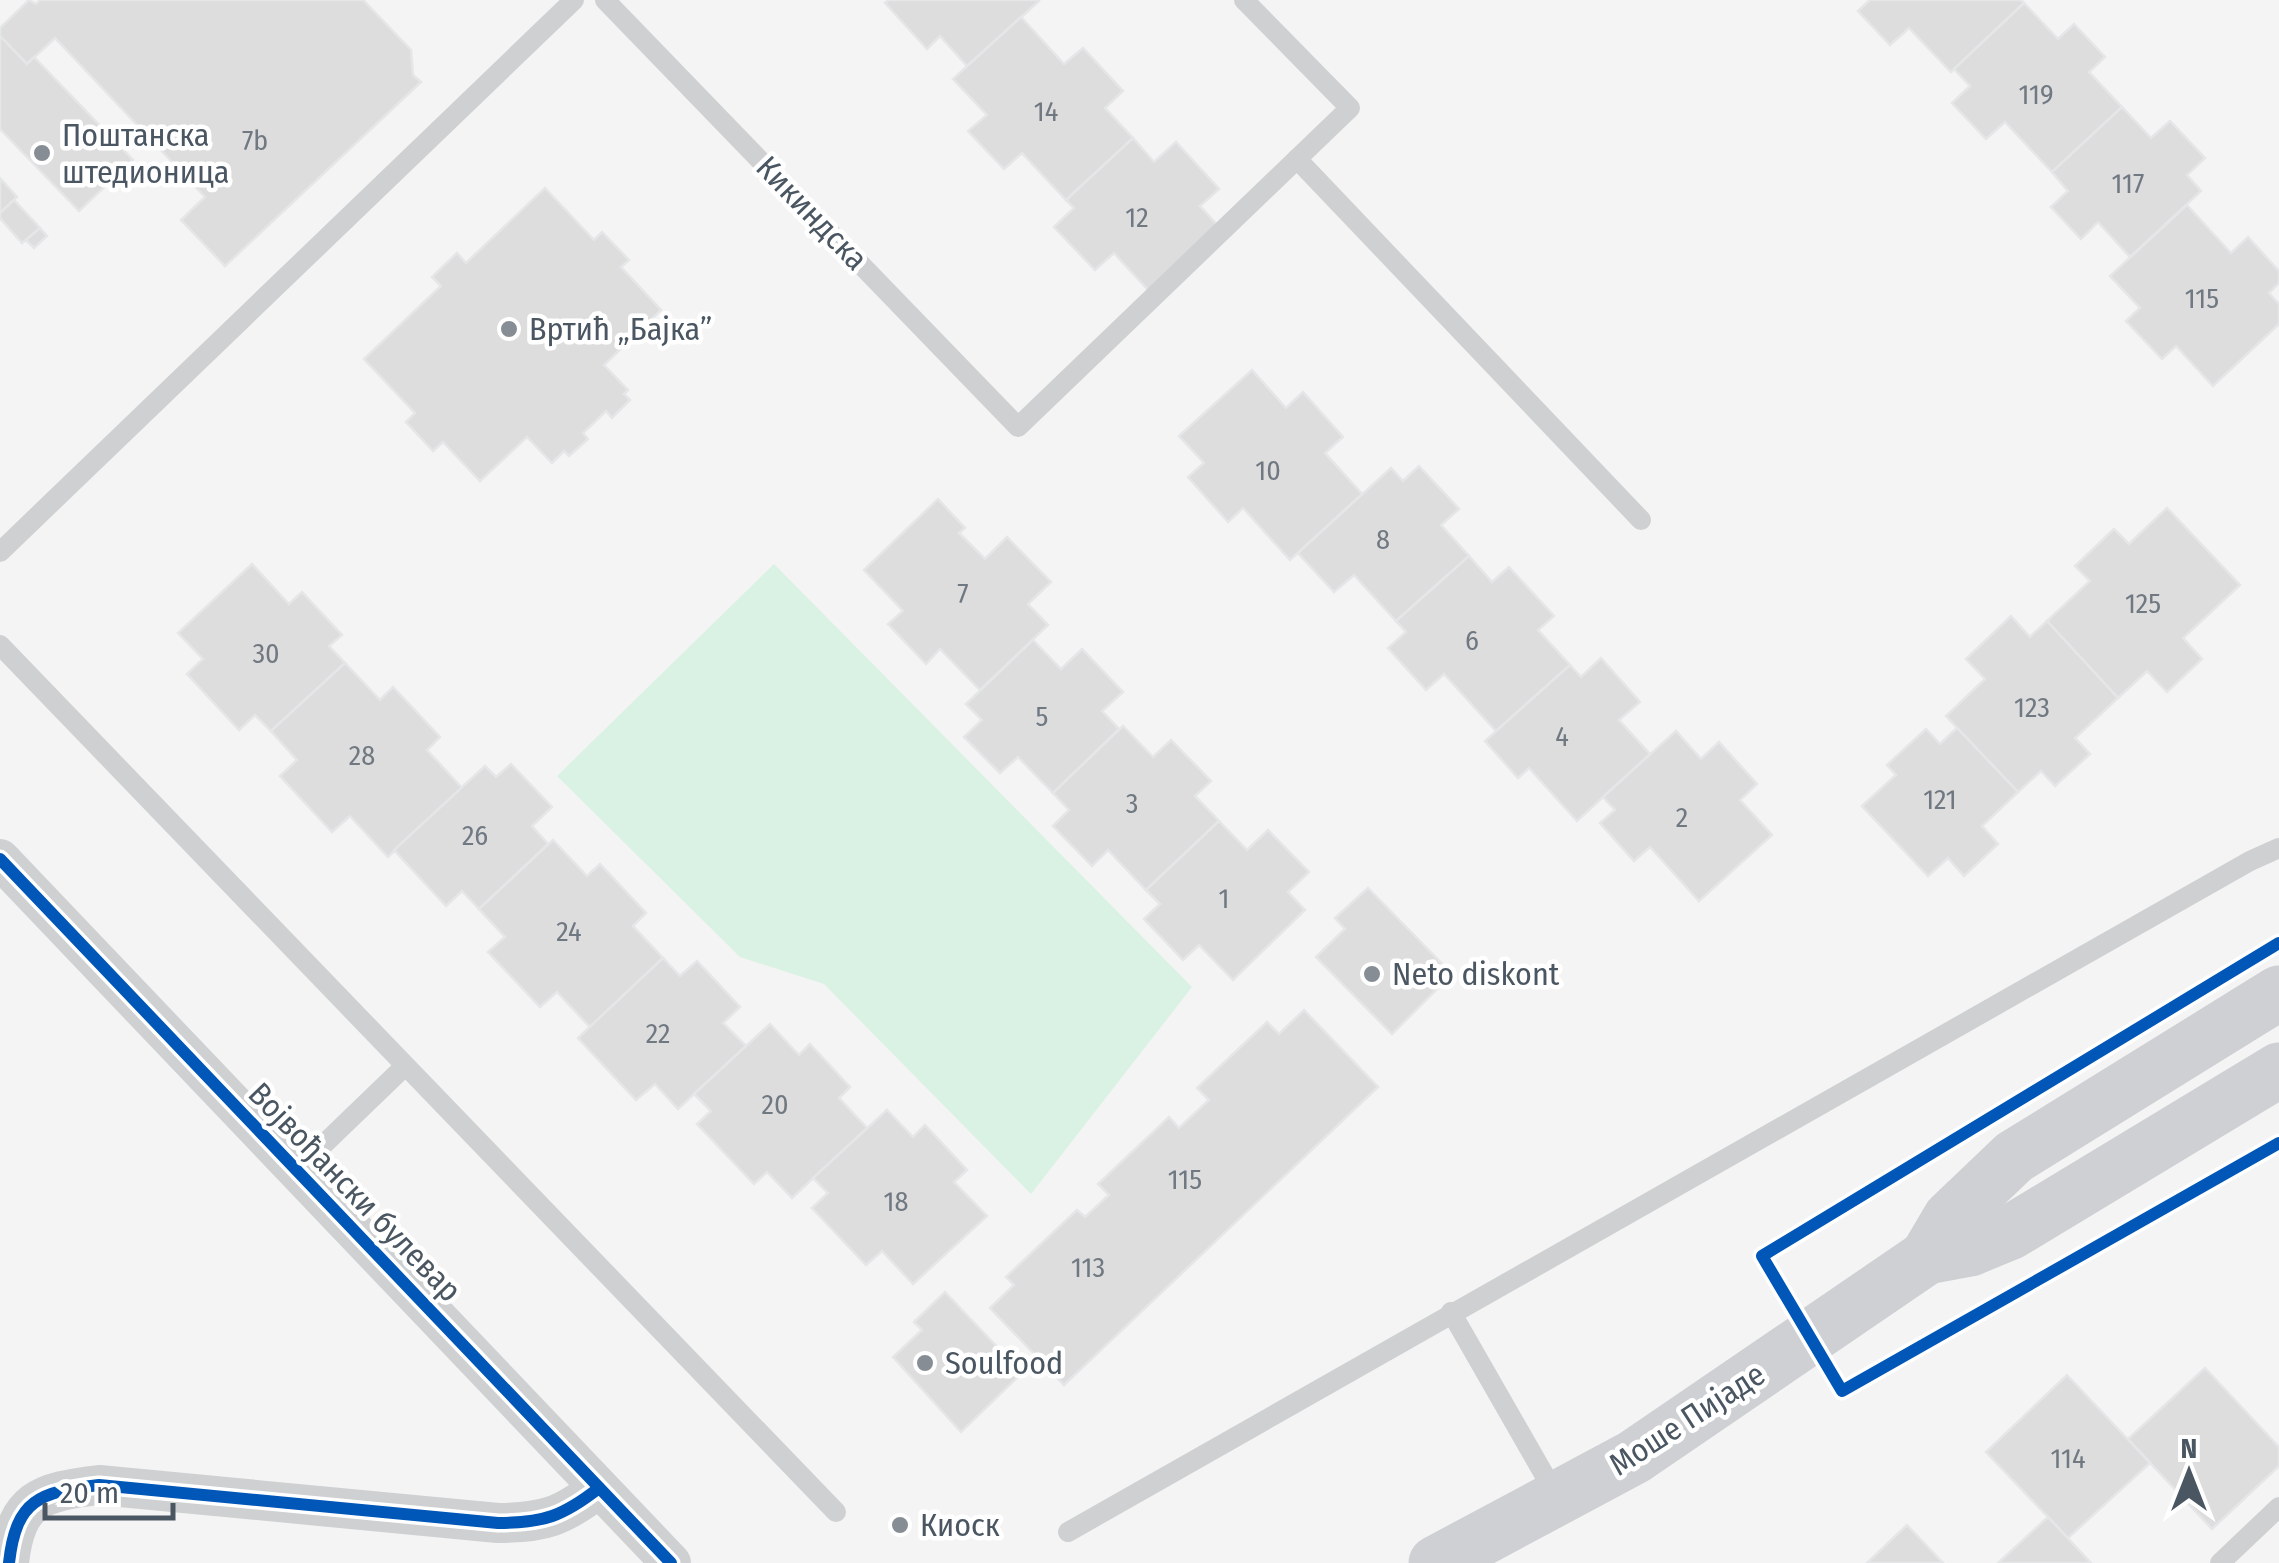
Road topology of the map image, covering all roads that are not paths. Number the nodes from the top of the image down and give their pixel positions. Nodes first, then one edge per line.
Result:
1 (574, 0) edge
2 (606, 0) edge
3 (1244, 0) edge
4 (1297, 159) junction
5 (1642, 520) dead end
6 (0, 552) edge
7 (0, 645) edge
8 (2279, 848) edge
9 (0, 859) edge
10 (2279, 993) edge
11 (405, 1066) junction
12 (2279, 1070) edge
13 (296, 1170) junction
14 (1928, 1257) junction
15 (1452, 1312) junction
16 (599, 1488) junction
17 (1557, 1498) junction
18 (2279, 1507) edge
19 (836, 1512) dead end
20 (1068, 1532) dead end
21 (9, 1563) edge
22 (670, 1563) edge
23 (1436, 1563) edge
24 (2220, 1563) edge

1 - 6 lane
2 - 4 lane, Кикиндска
3 - 4 lane
4 - 5 lane
7 - 11 lane
8 - 15 lane
9 - 13 street, Војвођански булевар
10 - 14 main road, Моше Пијаде
11 - 13 lane
11 - 19 lane
12 - 14 main road, Моше Пијаде
13 - 16 street, Војвођански булевар
14 - 17 main road, Моше Пијаде
15 - 17 lane
15 - 20 lane
16 - 21 street
16 - 22 street, Војвођански булевар
17 - 23 main road, Моше Пијаде
18 - 24 lane

